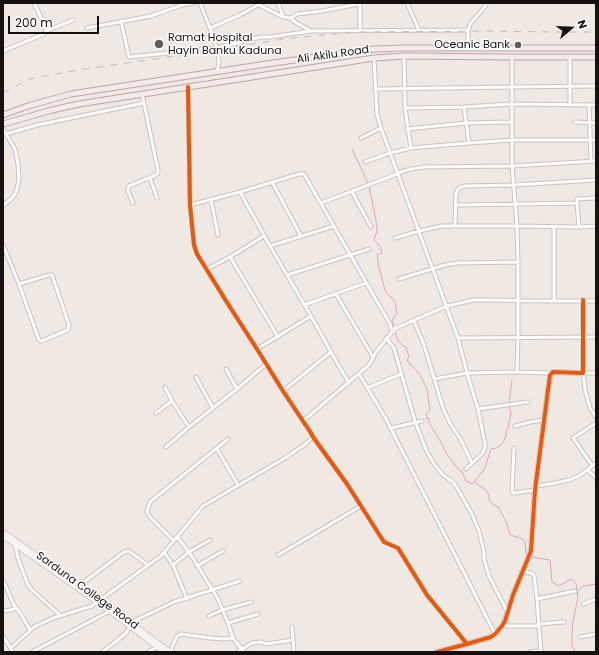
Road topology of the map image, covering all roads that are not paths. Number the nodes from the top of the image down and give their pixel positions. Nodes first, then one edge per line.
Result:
1 (34, 3) edge
2 (194, 3) edge
3 (200, 3) edge
4 (278, 3) edge
5 (407, 3) edge
6 (486, 3) edge
7 (182, 4) edge
8 (256, 4) edge
9 (360, 4) edge
10 (283, 17) junction
11 (291, 18) junction
12 (73, 20) dead end
13 (121, 21) junction
14 (87, 28) dead end
15 (210, 28) junction
16 (360, 30) junction
17 (418, 30) junction
18 (468, 30) junction
19 (46, 31) junction
20 (311, 31) junction
21 (216, 48) junction
22 (468, 48) junction
23 (596, 48) edge
24 (3, 51) edge
25 (404, 56) junction
26 (570, 56) junction
27 (512, 57) junction
28 (596, 57) edge
29 (374, 58) junction
30 (274, 63) junction
31 (217, 72) junction
32 (275, 74) junction
33 (596, 86) edge
34 (188, 87) junction
35 (511, 87) junction
36 (570, 87) junction
37 (404, 89) junction
38 (376, 90) junction
39 (142, 94) junction
40 (144, 103) junction
41 (511, 104) junction
42 (570, 104) junction
43 (589, 105) junction
44 (596, 105) edge
45 (464, 107) junction
46 (405, 108) junction
47 (3, 115) edge
48 (511, 122) junction
49 (575, 122) dead end
50 (466, 123) junction
51 (589, 123) junction
52 (596, 123) edge
53 (3, 124) edge
54 (381, 128) junction
55 (407, 129) junction
56 (3, 130) edge
57 (6, 134) junction
58 (361, 138) dead end
59 (512, 140) junction
60 (590, 140) junction
61 (596, 140) edge
62 (469, 143) junction
63 (411, 148) junction
64 (390, 153) junction
65 (591, 161) junction
66 (596, 161) edge
67 (365, 162) dead end
68 (512, 166) junction
69 (397, 173) junction
70 (150, 178) junction
71 (596, 180) edge
72 (272, 182) junction
73 (513, 185) junction
74 (240, 192) junction
75 (352, 192) junction
76 (157, 198) dead end
77 (596, 198) edge
78 (210, 200) junction
79 (133, 203) dead end
80 (321, 203) junction
81 (577, 203) junction
82 (515, 204) junction
83 (190, 205) junction
84 (455, 205) junction
85 (3, 206) edge
86 (334, 226) junction
87 (455, 226) junction
88 (517, 226) junction
89 (554, 226) junction
90 (596, 226) edge
91 (371, 227) dead end
92 (579, 227) junction
93 (419, 231) junction
94 (218, 235) dead end
95 (264, 236) junction
96 (301, 236) junction
97 (395, 238) dead end
98 (3, 245) edge
99 (270, 246) junction
100 (369, 249) dead end
101 (351, 255) junction
102 (230, 257) junction
103 (518, 262) junction
104 (207, 269) junction
105 (432, 269) junction
106 (287, 275) junction
107 (399, 279) dead end
108 (366, 283) junction
109 (19, 284) junction
110 (336, 294) junction
111 (518, 300) junction
112 (583, 300) junction
113 (596, 300) edge
114 (554, 301) junction
115 (304, 305) junction
116 (446, 306) junction
117 (311, 316) junction
118 (414, 321) junction
119 (394, 330) junction
120 (278, 337) junction
121 (518, 337) junction
122 (583, 337) junction
123 (596, 337) edge
124 (386, 338) junction
125 (458, 338) junction
126 (257, 349) junction
127 (331, 352) junction
128 (373, 357) junction
129 (266, 364) junction
130 (226, 369) dead end
131 (517, 372) junction
132 (467, 373) junction
133 (551, 373) junction
134 (583, 373) junction
135 (596, 373) edge
136 (359, 374) junction
137 (401, 374) junction
138 (196, 377) dead end
139 (434, 379) junction
140 (349, 382) junction
141 (165, 387) dead end
142 (367, 388) junction
143 (237, 389) junction
144 (283, 391) junction
145 (172, 401) junction
146 (528, 402) dead end
147 (213, 408) junction
148 (478, 409) junction
149 (156, 413) dead end
150 (596, 417) edge
151 (422, 420) dead end
152 (544, 420) junction
153 (303, 421) junction
154 (415, 422) junction
155 (596, 423) edge
156 (515, 426) dead end
157 (189, 427) junction
158 (391, 428) junction
159 (312, 437) junction
160 (228, 439) dead end
161 (166, 447) dead end
162 (217, 448) junction
163 (514, 448) dead end
164 (472, 463) junction
165 (596, 463) edge
166 (592, 465) junction
167 (466, 469) dead end
168 (588, 470) junction
169 (596, 478) edge
170 (238, 485) junction
171 (535, 488) junction
172 (361, 506) junction
173 (3, 532) edge
174 (3, 536) edge
175 (177, 537) junction
176 (210, 540) dead end
177 (174, 541) junction
178 (15, 545) junction
179 (223, 551) dead end
180 (164, 552) junction
181 (189, 552) junction
182 (278, 555) dead end
183 (148, 565) junction
184 (173, 565) junction
185 (197, 566) junction
186 (522, 571) junction
187 (3, 580) edge
188 (240, 580) dead end
189 (80, 585) junction
190 (212, 589) junction
191 (575, 591) dead end
192 (187, 599) junction
193 (537, 599) junction
194 (596, 599) edge
195 (99, 601) junction
196 (251, 602) dead end
197 (583, 604) dead end
198 (16, 608) junction
199 (222, 610) junction
200 (3, 611) edge
201 (110, 611) junction
202 (508, 613) junction
203 (258, 614) dead end
204 (60, 615) junction
205 (209, 616) dead end
206 (564, 622) dead end
207 (228, 623) junction
208 (131, 624) junction
209 (538, 625) junction
210 (502, 626) junction
211 (292, 628) dead end
212 (30, 630) junction
213 (495, 634) junction
214 (596, 634) edge
215 (3, 636) edge
216 (580, 637) dead end
217 (148, 638) junction
218 (233, 638) junction
219 (293, 640) junction
220 (467, 644) junction
221 (157, 647) junction
222 (11, 650) edge
223 (243, 651) edge
224 (540, 651) edge
225 (32, 652) edge
226 (102, 652) edge
227 (148, 652) edge
228 (164, 652) edge
229 (170, 652) edge
230 (237, 652) edge
231 (294, 652) edge
232 (437, 652) edge
233 (530, 652) edge

1 - 19 street
2 - 7 street
3 - 15 street
4 - 10 street
5 - 17 street
6 - 18 street
7 - 13 street
8 - 10 street
8 - 15 street
9 - 11 street
9 - 16 street
10 - 11 street
11 - 20 street
12 - 19 street
13 - 14 street
13 - 21 street
15 - 21 street
16 - 17 street
16 - 20 street
17 - 18 street
18 - 22 street
19 - 24 street
20 - 21 street
21 - 31 street
22 - 23 main road, Ali Akilu Road
22 - 30 main road, Ali Akilu Road
25 - 27 main road, Ali Akilu Road
25 - 29 main road, Ali Akilu Road
25 - 37 street
26 - 27 main road, Ali Akilu Road
26 - 28 main road, Ali Akilu Road
26 - 36 street
27 - 35 street
29 - 32 main road, Ali Akilu Road
29 - 38 street
30 - 31 main road, Ali Akilu Road
30 - 32 main road
31 - 47 main road, Ali Akilu Road
32 - 34 main road, Ali Akilu Road
33 - 36 street
34 - 39 main road, Ali Akilu Road
34 - 83 street
35 - 36 street
35 - 37 street
35 - 41 street
36 - 42 street
37 - 38 street
37 - 46 street
38 - 54 street
39 - 40 street
39 - 53 main road, Ali Akilu Road
40 - 57 street
40 - 70 street
41 - 42 street
41 - 45 street
41 - 48 street
42 - 43 street
43 - 44 street
43 - 51 street
45 - 46 street
45 - 50 street
46 - 55 street
48 - 50 street
48 - 59 street
49 - 51 street
50 - 55 street
50 - 62 street
51 - 52 street
51 - 60 street
54 - 58 street
54 - 64 street
55 - 63 street
56 - 57 street
57 - 85 street
59 - 60 street
59 - 62 street
59 - 68 street
60 - 61 street
60 - 65 street
62 - 63 street
63 - 64 street
64 - 67 street
64 - 69 street
65 - 66 street
65 - 68 street
68 - 69 street
68 - 73 street
69 - 75 street
69 - 93 street
70 - 76 street
70 - 79 street
71 - 73 street
72 - 74 street
72 - 80 street
72 - 96 street
73 - 82 street
73 - 84 street
74 - 78 street
74 - 95 street
75 - 80 street
75 - 91 street
77 - 81 street
78 - 83 street
78 - 94 street
80 - 86 street
81 - 82 street
81 - 92 street
82 - 84 street
82 - 88 street
83 - 104 street
84 - 87 street
86 - 96 street
86 - 101 street
87 - 88 street
87 - 93 street
88 - 89 street
88 - 103 street
89 - 92 street
89 - 114 street
90 - 92 street
93 - 97 street
93 - 105 street
95 - 99 street
95 - 102 street
96 - 99 street
98 - 109 street
99 - 106 street
100 - 101 street
101 - 106 street
101 - 108 street
102 - 104 street
102 - 120 street
103 - 105 street
103 - 111 street
104 - 126 street
105 - 107 street
105 - 116 street
106 - 115 street
108 - 110 street
108 - 119 street
109 - 109 street
110 - 115 street
110 - 128 street
111 - 114 street
111 - 116 street
111 - 121 street
112 - 113 street
112 - 114 street
112 - 122 street
115 - 117 street
116 - 118 street
116 - 125 street
117 - 120 street
117 - 127 street
118 - 119 street
118 - 139 street
119 - 124 street
120 - 126 street
121 - 122 street
121 - 125 street
121 - 131 street
122 - 123 street
122 - 134 street
124 - 128 street
124 - 137 street
125 - 132 street
126 - 129 street
127 - 140 street
127 - 144 street
128 - 136 street
129 - 143 street
129 - 144 street
130 - 143 street
131 - 132 street
131 - 133 street
132 - 139 street
132 - 148 street
133 - 134 street
133 - 152 street
134 - 135 street
134 - 150 street
136 - 140 street
136 - 142 street
137 - 142 street
137 - 154 street
138 - 147 street
139 - 164 street
140 - 153 street
141 - 145 street
142 - 158 street
143 - 147 street
144 - 153 street
145 - 149 street
145 - 157 street
146 - 148 street
147 - 157 street
148 - 164 street
151 - 154 street
152 - 156 street
152 - 171 street
153 - 159 street
154 - 158 street
154 - 202 street
155 - 166 street
157 - 161 street
158 - 213 street
159 - 170 street
159 - 172 street
160 - 162 street
162 - 170 street
162 - 177 street
163 - 171 street
164 - 167 street
165 - 166 street
166 - 168 street
168 - 169 street
168 - 171 street
170 - 175 street
171 - 186 street
172 - 182 street
172 - 220 street
173 - 189 street, Sarduna College Road
174 - 178 street, Sarduna College Road
175 - 177 street
175 - 181 street
176 - 181 street
177 - 180 street
178 - 195 street, Sarduna College Road
178 - 204 street
179 - 185 street
180 - 183 street
180 - 184 street
181 - 184 street
181 - 185 street
183 - 189 street
183 - 195 street
184 - 192 street
185 - 190 street
186 - 193 street
186 - 202 street
187 - 198 street
188 - 190 street
189 - 195 street, Sarduna College Road
190 - 192 street
190 - 199 street
191 - 193 street
192 - 208 street
193 - 209 street
194 - 197 street
195 - 201 street, Sarduna College Road
195 - 204 street
195 - 208 street, Sarduna College Road
196 - 199 street
198 - 200 street
198 - 212 street
199 - 205 street
199 - 207 street
201 - 208 street, Sarduna College Road
201 - 225 street
202 - 210 street
203 - 207 street
204 - 212 street
206 - 209 street
207 - 218 street
208 - 217 street, Sarduna College Road
208 - 226 street
209 - 210 street
209 - 224 street
210 - 213 street
211 - 219 street
212 - 222 street
213 - 220 street
214 - 216 street
215 - 222 street
217 - 221 street, Sarduna College Road
217 - 229 street, Sarduna College Road
218 - 223 street
218 - 229 street
219 - 223 street
219 - 231 street
220 - 232 street
221 - 227 street
221 - 228 street, Sarduna College Road
223 - 230 street
224 - 233 street

